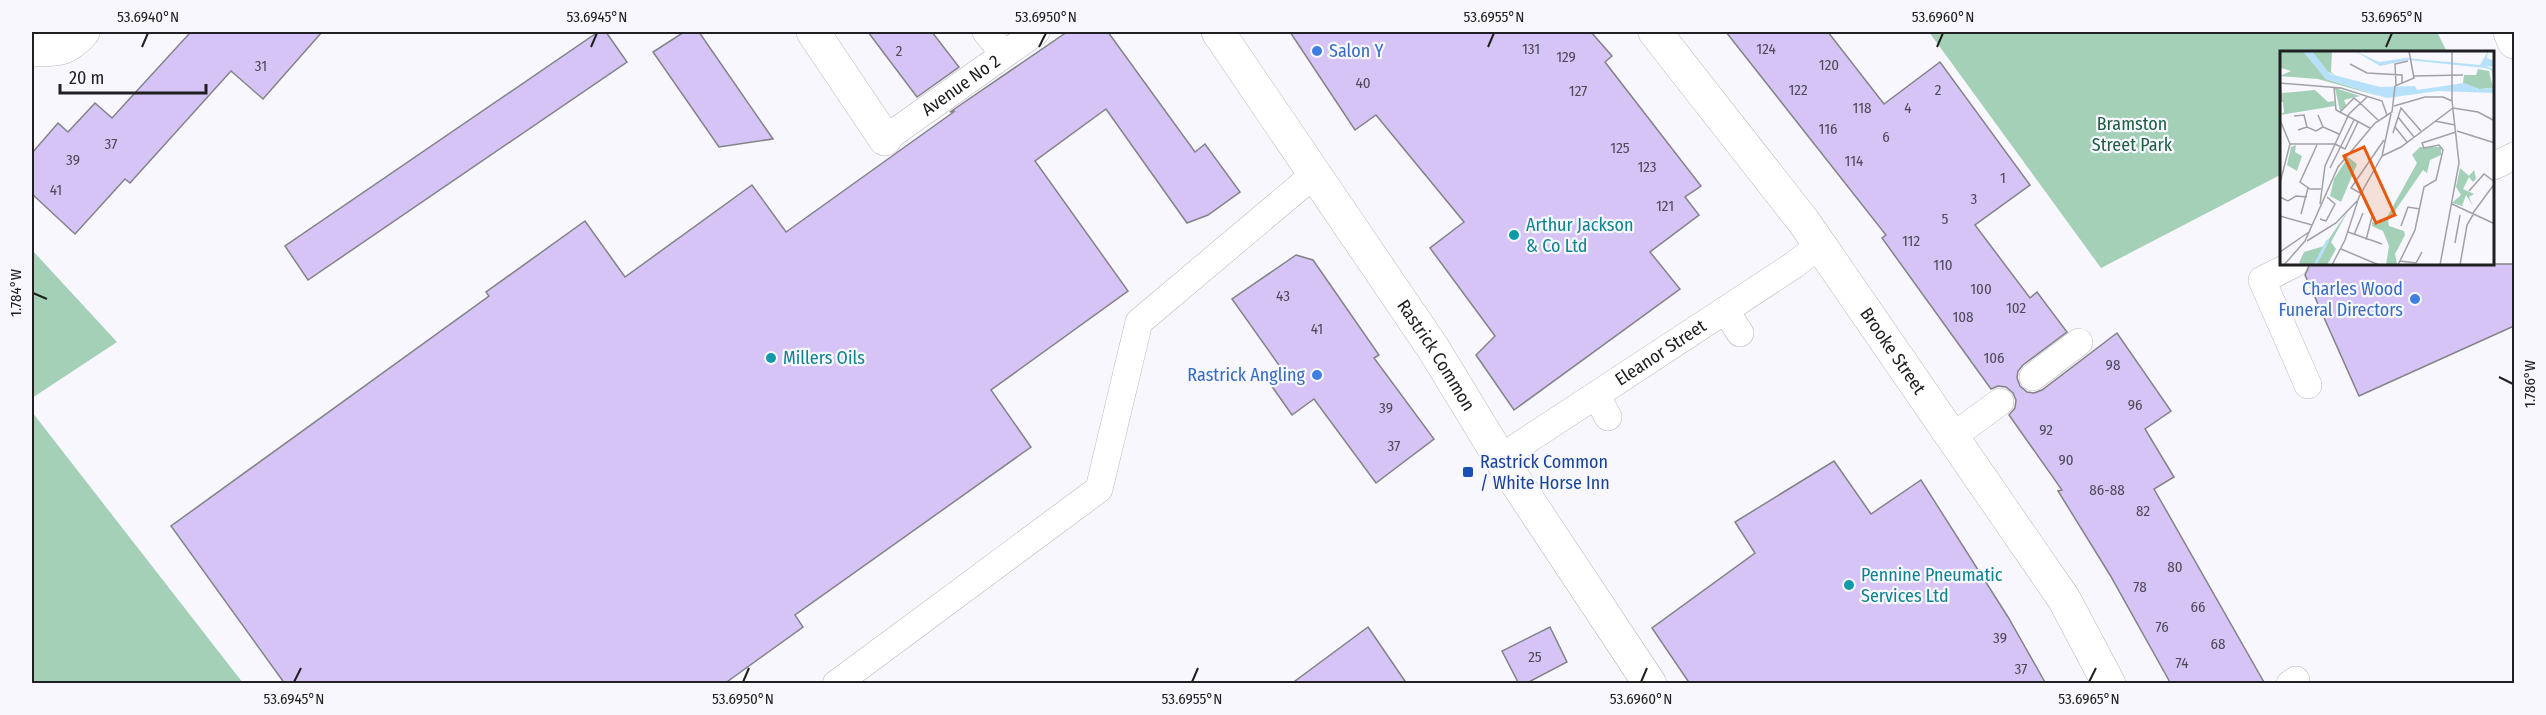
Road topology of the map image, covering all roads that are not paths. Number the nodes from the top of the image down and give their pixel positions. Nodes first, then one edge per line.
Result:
1 (83, 32) edge
2 (813, 32) edge
3 (986, 32) edge
4 (1036, 32) edge
5 (1218, 32) edge
6 (1655, 32) edge
7 (2510, 32) edge
8 (2514, 42) edge
9 (32, 50) edge
10 (1004, 54) junction
11 (885, 139) joint
12 (2514, 156) edge
13 (2495, 165) edge
14 (1316, 173) junction
15 (1820, 245) junction
16 (2290, 266) edge
17 (1725, 310) junction
18 (1740, 333) dead end
19 (2079, 342) dead end
20 (2033, 377) dead end
21 (2308, 385) dead end
22 (2000, 402) dead end
23 (1952, 438) junction
24 (1500, 458) junction
25 (836, 684) edge
26 (1650, 684) edge
27 (2109, 684) edge

1 - 9 street
2 - 11 street
3 - 10 lane
4 - 10 lane, Avenue No 2
5 - 14 street, Rastrick Common
6 - 15 street, Brooke Street
7 - 8 street
10 - 11 lane, Avenue No 2
12 - 13 lane
14 - 24 street, Rastrick Common
14 - 25 lane
15 - 17 lane, Eleanor Street
15 - 23 street, Brooke Street
16 - 21 lane
17 - 18 lane
17 - 24 lane, Eleanor Street
19 - 20 lane
22 - 23 lane
23 - 27 street, Brooke Street
24 - 26 street, Rastrick Common

